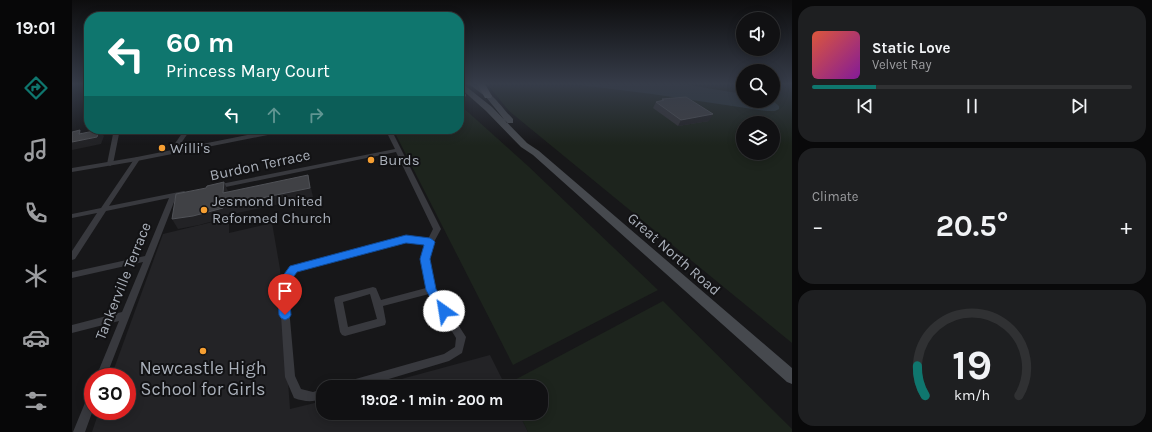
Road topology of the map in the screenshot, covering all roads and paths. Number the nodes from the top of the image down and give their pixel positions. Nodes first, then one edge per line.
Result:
1 (473, 104) edge
2 (483, 104) edge
3 (495, 104) edge
4 (116, 134) edge
5 (185, 134) edge
6 (263, 134) edge
7 (390, 134) edge
8 (524, 145) junction
9 (398, 150) junction
10 (172, 152) junction
11 (536, 153) junction
12 (137, 159) junction
13 (110, 164) junction
14 (72, 170) edge
15 (210, 188) edge
16 (188, 193) edge
17 (173, 196) junction
18 (105, 210) junction
19 (72, 216) edge
20 (430, 242) junction
21 (72, 257) edge
22 (148, 258) junction
23 (72, 275) edge
24 (431, 290) junction
25 (378, 304) junction
26 (126, 315) junction
27 (72, 329) edge
28 (105, 368) edge
29 (792, 377) edge
30 (369, 380) edge
31 (316, 395) edge
32 (84, 420) edge
33 (79, 432) edge

1 - 8 main road
2 - 8 main road, Great North Road
3 - 11 main road, Great North Road
4 - 13 street
5 - 10 street
6 - 10 street
7 - 9 street
8 - 11 main road, Great North Road
9 - 15 street, Burdon Terrace
9 - 20 street
10 - 12 street
11 - 29 main road, Great North Road
12 - 13 street
12 - 18 street
13 - 14 street
16 - 17 street
17 - 18 street
17 - 22 street, Tankerville Terrace
18 - 19 street
18 - 21 street
20 - 24 street
20 - 31 street
22 - 23 street
22 - 26 street, Tankerville Terrace
24 - 25 street
24 - 30 street
25 - 25 street
26 - 27 street
26 - 28 street, Tankerville Terrace
32 - 33 street

